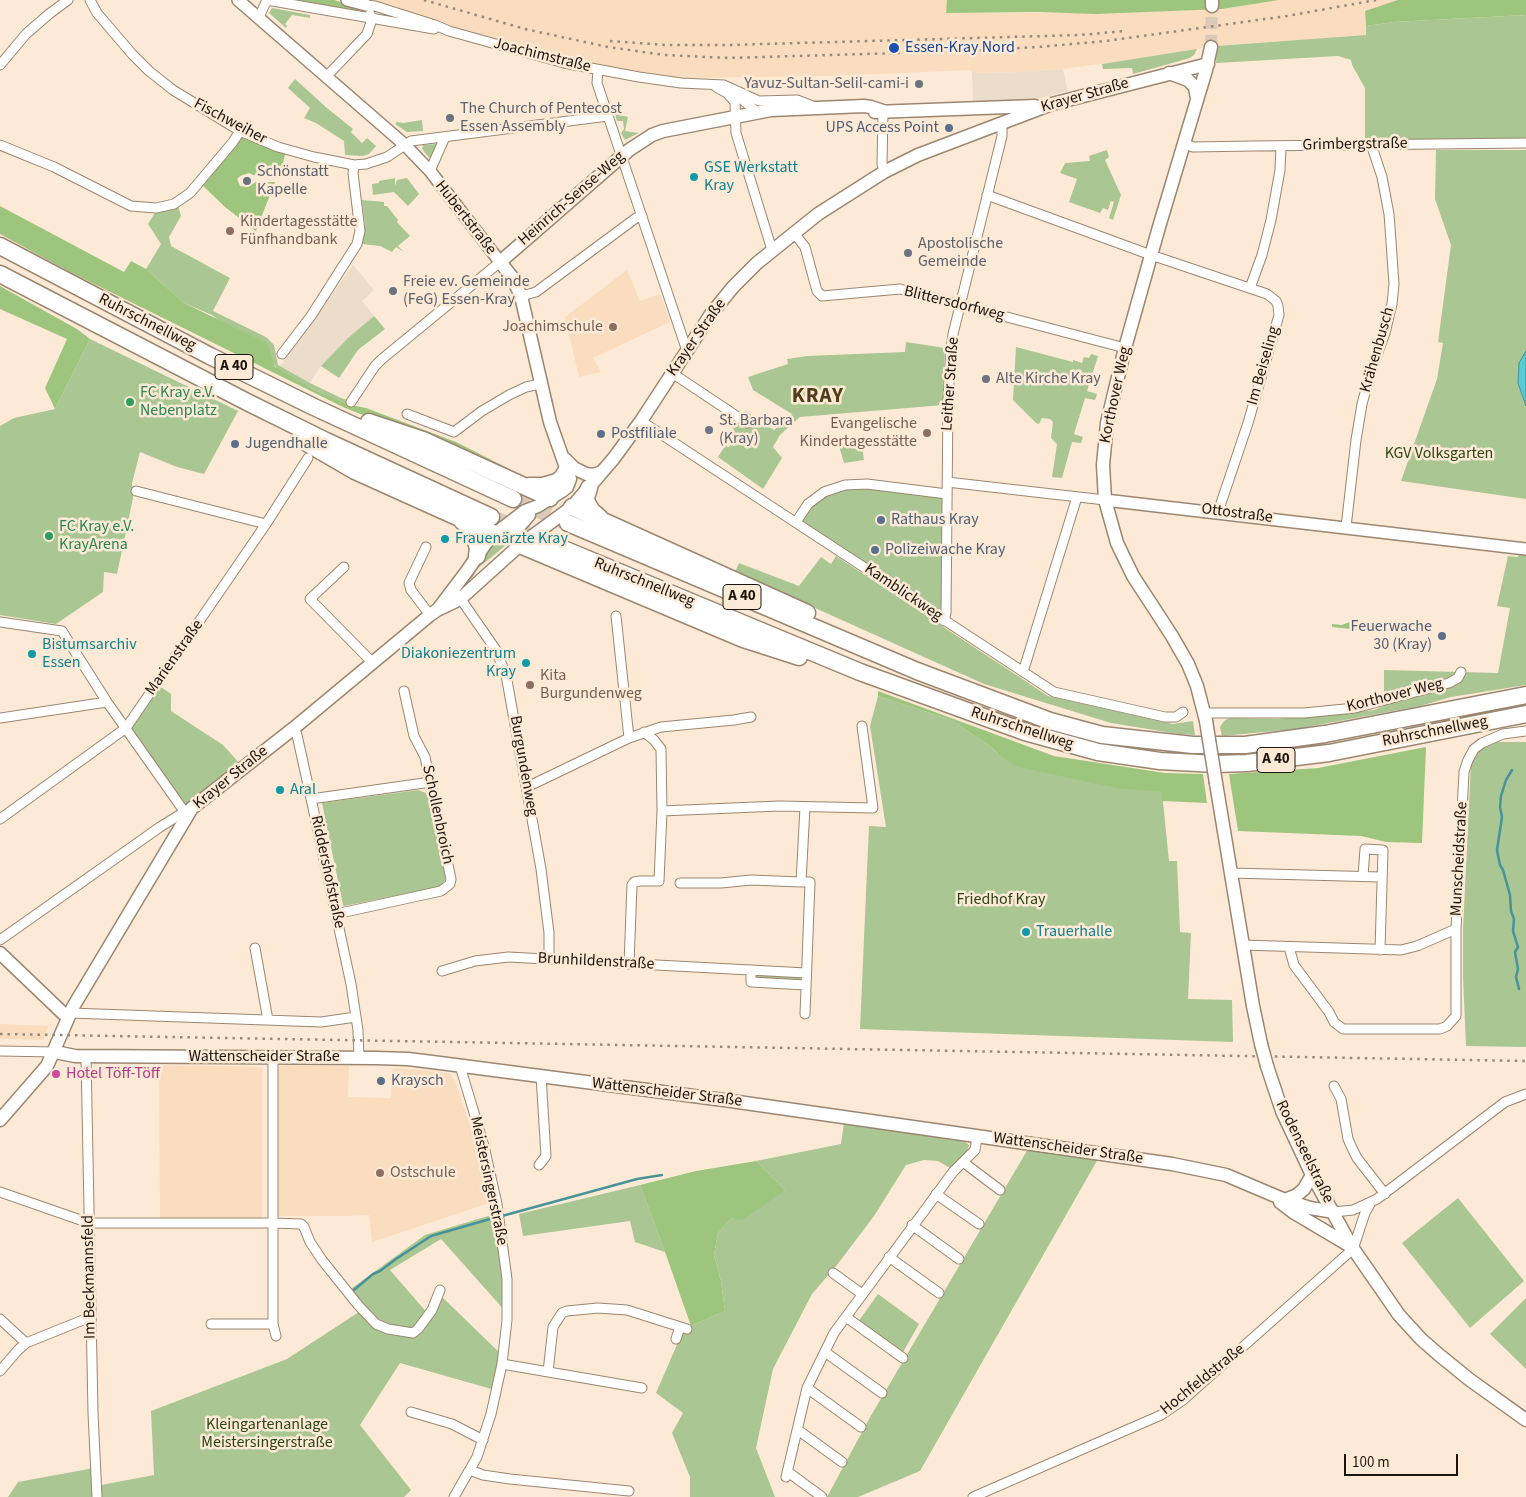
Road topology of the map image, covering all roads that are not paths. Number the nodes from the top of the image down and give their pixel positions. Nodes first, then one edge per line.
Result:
1 (68, 0) edge
2 (90, 0) edge
3 (238, 0) edge
4 (267, 0) edge
5 (347, 0) edge
6 (366, 5) junction
7 (259, 17) junction
8 (372, 19) junction
9 (449, 31) junction
10 (1211, 47) tunnel mouth
11 (1208, 64) junction
12 (0, 65) edge
13 (598, 70) junction
14 (1169, 73) junction
15 (327, 76) junction
16 (712, 84) junction
17 (1197, 100) junction
18 (1052, 104) junction
19 (817, 108) junction
20 (962, 109) junction
21 (883, 111) junction
22 (757, 112) junction
23 (608, 116) junction
24 (736, 117) junction
25 (1005, 119) junction
26 (240, 131) junction
27 (965, 136) junction
28 (446, 137) junction
29 (1526, 143) edge
30 (1185, 144) junction
31 (1373, 144) junction
32 (0, 145) edge
33 (405, 145) junction
34 (1281, 146) junction
35 (621, 156) junction
36 (354, 165) junction
37 (430, 171) junction
38 (884, 172) junction
39 (987, 195) junction
40 (642, 216) junction
41 (793, 232) junction
42 (0, 246) edge
43 (772, 250) junction
44 (1151, 254) junction
45 (500, 262) junction
46 (0, 274) edge
47 (1250, 288) junction
48 (521, 296) junction
49 (961, 306) junction
50 (1125, 348) junction
51 (687, 351) junction
52 (282, 354) dead end
53 (672, 372) junction
54 (540, 384) junction
55 (351, 402) dead end
56 (249, 403) junction
57 (407, 414) dead end
58 (641, 421) junction
59 (747, 423) dead end
60 (561, 453) junction
61 (308, 458) dead end
62 (567, 470) junction
63 (602, 472) junction
64 (947, 482) junction
65 (589, 488) junction
66 (136, 491) dead end
67 (518, 492) junction
68 (947, 494) junction
69 (1077, 497) junction
70 (1105, 500) junction
71 (544, 502) junction
72 (1218, 512) junction
73 (570, 515) junction
74 (491, 517) tunnel mouth
75 (458, 519) junction
76 (796, 522) junction
77 (266, 524) junction
78 (548, 524) junction
79 (612, 526) junction
80 (1346, 527) junction
81 (495, 534) junction
82 (544, 541) tunnel mouth
83 (520, 545) junction
84 (426, 547) dead end
85 (1526, 549) edge
86 (477, 556) junction
87 (344, 567) dead end
88 (457, 593) junction
89 (434, 612) junction
90 (616, 616) dead end
91 (944, 620) junction
92 (0, 622) edge
93 (373, 663) junction
94 (917, 671) junction
95 (860, 672) junction
96 (1023, 672) junction
97 (1461, 672) dead end
98 (404, 691) dead end
99 (1526, 695) edge
100 (108, 702) junction
101 (1183, 712) dead end
102 (1526, 714) edge
103 (750, 717) dead end
104 (1206, 717) junction
105 (0, 718) edge
106 (862, 726) dead end
107 (126, 728) junction
108 (294, 728) junction
109 (1526, 731) edge
110 (644, 732) junction
111 (629, 738) junction
112 (431, 782) junction
113 (527, 787) junction
114 (311, 799) junction
115 (805, 807) junction
116 (188, 809) junction
117 (662, 811) junction
118 (0, 819) edge
119 (1231, 873) junction
120 (1363, 876) junction
121 (1382, 877) junction
122 (801, 882) junction
123 (680, 883) dead end
124 (336, 914) junction
125 (1456, 929) junction
126 (0, 940) edge
127 (1243, 945) junction
128 (1289, 947) junction
129 (255, 948) dead end
130 (1380, 950) junction
131 (0, 953) edge
132 (550, 959) junction
133 (629, 964) junction
134 (751, 970) junction
135 (442, 971) dead end
136 (806, 973) junction
137 (806, 985) junction
138 (805, 1014) dead end
139 (69, 1015) junction
140 (356, 1017) junction
141 (268, 1020) junction
142 (0, 1051) edge
143 (55, 1052) junction
144 (86, 1056) junction
145 (273, 1058) junction
146 (359, 1058) junction
147 (460, 1066) junction
148 (541, 1076) junction
149 (1334, 1086) dead end
150 (1526, 1094) edge
151 (0, 1120) edge
152 (977, 1136) junction
153 (963, 1162) junction
154 (539, 1165) dead end
155 (1312, 1175) junction
156 (1000, 1190) dead end
157 (0, 1192) edge
158 (936, 1194) junction
159 (1385, 1194) junction
160 (1272, 1195) junction
161 (1285, 1200) junction
162 (1370, 1204) junction
163 (1334, 1212) junction
164 (272, 1222) junction
165 (89, 1223) junction
166 (979, 1224) dead end
167 (912, 1225) junction
168 (1353, 1248) junction
169 (889, 1257) junction
170 (959, 1259) dead end
171 (833, 1274) dead end
172 (440, 1290) dead end
173 (940, 1293) dead end
174 (862, 1294) junction
175 (846, 1316) junction
176 (0, 1319) edge
177 (91, 1319) junction
178 (211, 1324) dead end
179 (273, 1324) junction
180 (276, 1336) dead end
181 (676, 1339) dead end
182 (26, 1343) junction
183 (825, 1352) junction
184 (903, 1358) dead end
185 (502, 1364) junction
186 (0, 1371) edge
187 (548, 1372) junction
188 (642, 1388) dead end
189 (807, 1388) junction
190 (882, 1393) dead end
191 (411, 1412) dead end
192 (1526, 1420) edge
193 (861, 1427) dead end
194 (798, 1430) junction
195 (483, 1440) junction
196 (842, 1462) dead end
197 (470, 1470) junction
198 (629, 1491) dead end
199 (822, 1496) edge
200 (97, 1497) edge
201 (454, 1497) edge
202 (973, 1497) edge

1 - 12 street
2 - 26 street, Fischweiher
3 - 7 street, Hubertstraße
4 - 7 street
4 - 8 street
5 - 6 street, Joachimstraße
6 - 8 street
6 - 9 street, Joachimstraße
7 - 15 street, Hubertstraße
8 - 9 street
8 - 15 street
9 - 13 street, Joachimstraße
10 - 11 main road, Korthover Weg
11 - 14 main road, Krayer Straße
11 - 17 main road, Korthover Weg
13 - 16 street
13 - 23 street, Joachimstraße
14 - 17 main road
14 - 18 main road, Krayer Straße
15 - 33 street, Hubertstraße
16 - 19 street, Heinrich-Sense-Weg
16 - 22 street
16 - 24 street
17 - 30 main road, Korthover Weg
18 - 20 main road, Heinrich-Sense-Weg
18 - 25 main road, Krayer Straße
19 - 21 main road, Heinrich-Sense-Weg
19 - 22 main road, Heinrich-Sense-Weg
20 - 21 main road, Heinrich-Sense-Weg
20 - 25 main road, Heinrich-Sense-Weg
20 - 27 main road
21 - 22 main road, Heinrich-Sense-Weg
21 - 38 street
22 - 24 main road, Heinrich-Sense-Weg
23 - 28 street, Fischweiher
23 - 35 street, Joachimstraße
24 - 35 main road, Heinrich-Sense-Weg
24 - 43 street
25 - 27 main road, Krayer Straße
25 - 39 street, Leither Straße
26 - 32 street
26 - 36 street, Fischweiher
27 - 38 main road, Krayer Straße
28 - 33 street, Fischweiher
28 - 37 street
29 - 31 street, Grimbergstraße
30 - 34 street, Grimbergstraße
30 - 44 main road, Korthover Weg
31 - 34 street, Grimbergstraße
31 - 80 street, Krähenbusch
33 - 36 street, Fischweiher
33 - 37 street, Hubertstraße
34 - 47 street
35 - 40 street, Joachimstraße
35 - 45 main road, Heinrich-Sense-Weg
36 - 52 street
37 - 45 street, Hubertstraße
38 - 41 main road, Krayer Straße
39 - 44 street, Im Beiseling
39 - 49 street, Leither Straße
40 - 48 street
40 - 51 street, Joachimstraße
41 - 43 main road, Krayer Straße
41 - 49 street, Blittersdorfweg
42 - 67 highway, Ruhrschnellweg / A 40
43 - 51 main road, Krayer Straße
44 - 47 street, Im Beiseling
44 - 50 main road, Korthover Weg
45 - 48 main road, Hubertstraße
45 - 55 street, Heinrich-Sense-Weg
46 - 56 highway, Ruhrschnellweg / A 40
47 - 72 street, Im Beiseling
48 - 54 main road, Hubertstraße
49 - 50 street, Blittersdorfweg
49 - 64 street, Leither Straße
50 - 70 main road, Korthover Weg
51 - 53 main road, Krayer Straße
53 - 58 main road, Krayer Straße
53 - 59 street
54 - 57 street
54 - 60 main road, Hubertstraße
56 - 74 highway, Ruhrschnellweg / A 40
56 - 75 highway
58 - 63 main road, Krayer Straße
58 - 76 street, Kamblickweg
60 - 62 main road, Hubertstraße
60 - 63 main road
61 - 77 street, Marienstraße
62 - 67 highway
62 - 71 main road
63 - 65 main road, Krayer Straße
64 - 68 street, Leither Straße
64 - 69 street, Ottostraße
65 - 73 main road, Krayer Straße
65 - 79 highway
66 - 77 street
67 - 71 highway, Ruhrschnellweg
68 - 76 street
68 - 91 street, Leither Straße
69 - 70 street, Ottostraße
69 - 96 street
70 - 72 street, Ottostraße
70 - 104 main road, Korthover Weg
71 - 73 main road
71 - 78 main road
71 - 81 main road, Krayer Straße
71 - 83 main road
72 - 80 street, Ottostraße
73 - 78 main road, Krayer Straße
73 - 79 highway
73 - 94 highway, Ruhrschnellweg / A 40
75 - 81 highway
75 - 86 highway
76 - 91 street, Kamblickweg
77 - 107 street, Marienstraße
78 - 83 main road, Krayer Straße
79 - 94 highway
80 - 85 street, Ottostraße
81 - 83 main road
81 - 86 main road, Krayer Straße
82 - 95 highway, Ruhrschnellweg / A 40
83 - 88 main road, Krayer Straße
83 - 95 highway
84 - 89 street
86 - 88 main road, Krayer Straße
87 - 93 street
88 - 89 main road, Krayer Straße
88 - 113 street, Burgundenweg
89 - 93 main road, Krayer Straße
90 - 111 street
91 - 96 street, Kamblickweg
92 - 100 street
93 - 108 main road, Krayer Straße
94 - 99 highway, Ruhrschnellweg / A 40
95 - 102 highway, Ruhrschnellweg / A 40
96 - 101 street, Kamblickweg
97 - 104 street, Korthover Weg
98 - 112 street, Schollenbroich
100 - 105 street
100 - 107 street
103 - 110 street
104 - 119 main road, Rodenseelstraße, bridge
106 - 115 street
107 - 116 street
107 - 118 street, Marienstraße
108 - 114 street, Riddershofstraße
108 - 116 main road, Krayer Straße
109 - 125 street, Munscheidstraße
110 - 111 street
110 - 117 street
111 - 113 street
112 - 114 street
112 - 124 street, Schollenbroich
113 - 132 street, Burgundenweg
114 - 124 street, Riddershofstraße
115 - 117 street
115 - 122 street
116 - 126 street
116 - 139 main road, Krayer Straße
117 - 133 street
119 - 120 street
119 - 127 main road, Rodenseelstraße
120 - 121 street
120 - 121 street
121 - 130 street
122 - 123 street
122 - 136 street
124 - 140 street, Riddershofstraße
125 - 128 street
125 - 130 street, Munscheidstraße
127 - 128 street, Munscheidstraße
127 - 155 main road, Rodenseelstraße, bridge
128 - 130 street, Munscheidstraße
129 - 141 street
131 - 139 main road
132 - 133 street, Brunhildenstraße
132 - 135 street, Brunhildenstraße
133 - 134 street, Brunhildenstraße
134 - 136 street, Brunhildenstraße
134 - 137 street
136 - 137 street
137 - 138 street
139 - 141 street
139 - 143 main road, Krayer Straße
140 - 141 street
140 - 146 street, Riddershofstraße
142 - 143 street
143 - 144 main road, Wattenscheider Straße
143 - 151 main road, Krayer Straße
144 - 145 main road, Wattenscheider Straße
144 - 165 street, Im Beckmannsfeld
145 - 146 main road, Wattenscheider Straße
145 - 164 street
146 - 147 main road, Wattenscheider Straße
147 - 148 main road, Wattenscheider Straße
147 - 185 street, Meistersingerstraße
148 - 152 main road, Wattenscheider Straße
148 - 154 street
149 - 159 street
150 - 159 street
152 - 153 street
152 - 160 main road, Wattenscheider Straße
153 - 156 street
153 - 158 street
155 - 161 main road
155 - 163 main road, Rodenseelstraße
157 - 165 street
158 - 166 street
158 - 167 street
159 - 162 street
160 - 161 main road, Wattenscheider Straße
160 - 168 main road, Wattenscheider Straße
161 - 163 main road, Wattenscheider Straße
162 - 163 street
162 - 168 street
163 - 168 main road, Rodenseelstraße
164 - 165 street
164 - 172 street
164 - 179 street
165 - 177 street, Im Beckmannsfeld
167 - 169 street
167 - 170 street
168 - 192 main road, Rodenseelstraße
168 - 202 street, Hochfeldstraße
169 - 173 street
169 - 174 street
171 - 174 street
174 - 175 street
175 - 183 street
175 - 184 street
176 - 182 street
177 - 182 street
177 - 200 street, Im Beckmannsfeld
178 - 179 street
179 - 180 street
181 - 187 street
182 - 186 street
183 - 189 street
183 - 190 street
185 - 187 street
185 - 195 street, Meistersingerstraße
187 - 188 street
189 - 193 street
189 - 194 street
191 - 195 street
194 - 196 street
194 - 199 street
195 - 197 street, Meistersingerstraße
197 - 198 street
197 - 201 street, Meistersingerstraße

